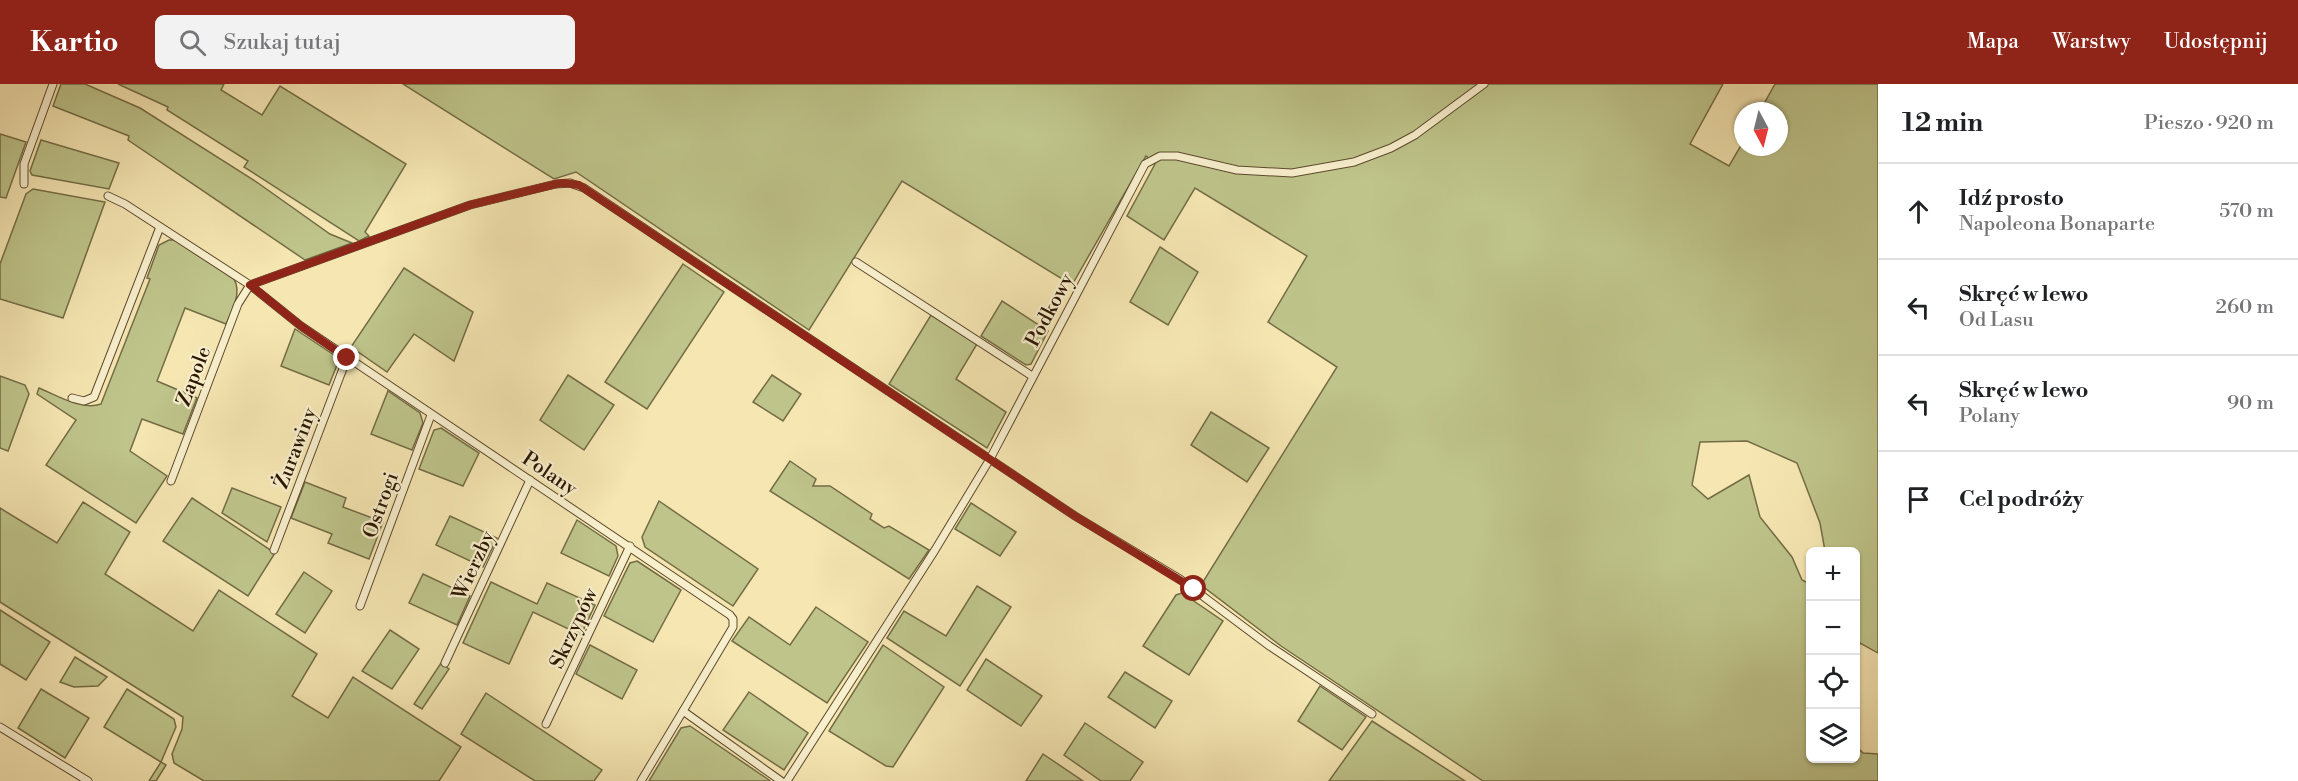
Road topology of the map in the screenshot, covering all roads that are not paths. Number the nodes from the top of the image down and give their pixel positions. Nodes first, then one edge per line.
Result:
1 (53, 84) edge
2 (1484, 84) edge
3 (24, 184) dead end
4 (108, 195) dead end
5 (160, 227) junction
6 (856, 262) dead end
7 (250, 285) junction
8 (347, 358) junction
9 (1032, 376) junction
10 (72, 398) dead end
11 (431, 415) junction
12 (990, 459) junction
13 (530, 480) junction
14 (171, 481) dead end
15 (630, 546) junction
16 (274, 550) dead end
17 (360, 606) dead end
18 (445, 663) dead end
19 (683, 711) junction
20 (1372, 714) dead end
21 (546, 723) dead end
22 (0, 727) edge
23 (88, 781) edge
24 (641, 781) edge
25 (781, 781) edge
26 (787, 781) edge

1 - 3 street
2 - 9 street, Podkowy
4 - 5 street, Polany
5 - 7 street, Polany
5 - 10 street
6 - 9 street
7 - 8 street, Polany
7 - 12 street
7 - 14 street, Zapole
8 - 11 street, Polany
8 - 16 street, Żurawiny
9 - 12 street, Podkowy
11 - 13 street, Polany
11 - 17 street, Ostrogi
12 - 20 street
12 - 26 street, Podkowy
13 - 15 street, Polany
13 - 18 street, Wierzby
15 - 19 street, Polany
15 - 21 street, Skrzypów
19 - 24 street
19 - 25 street
22 - 23 street

